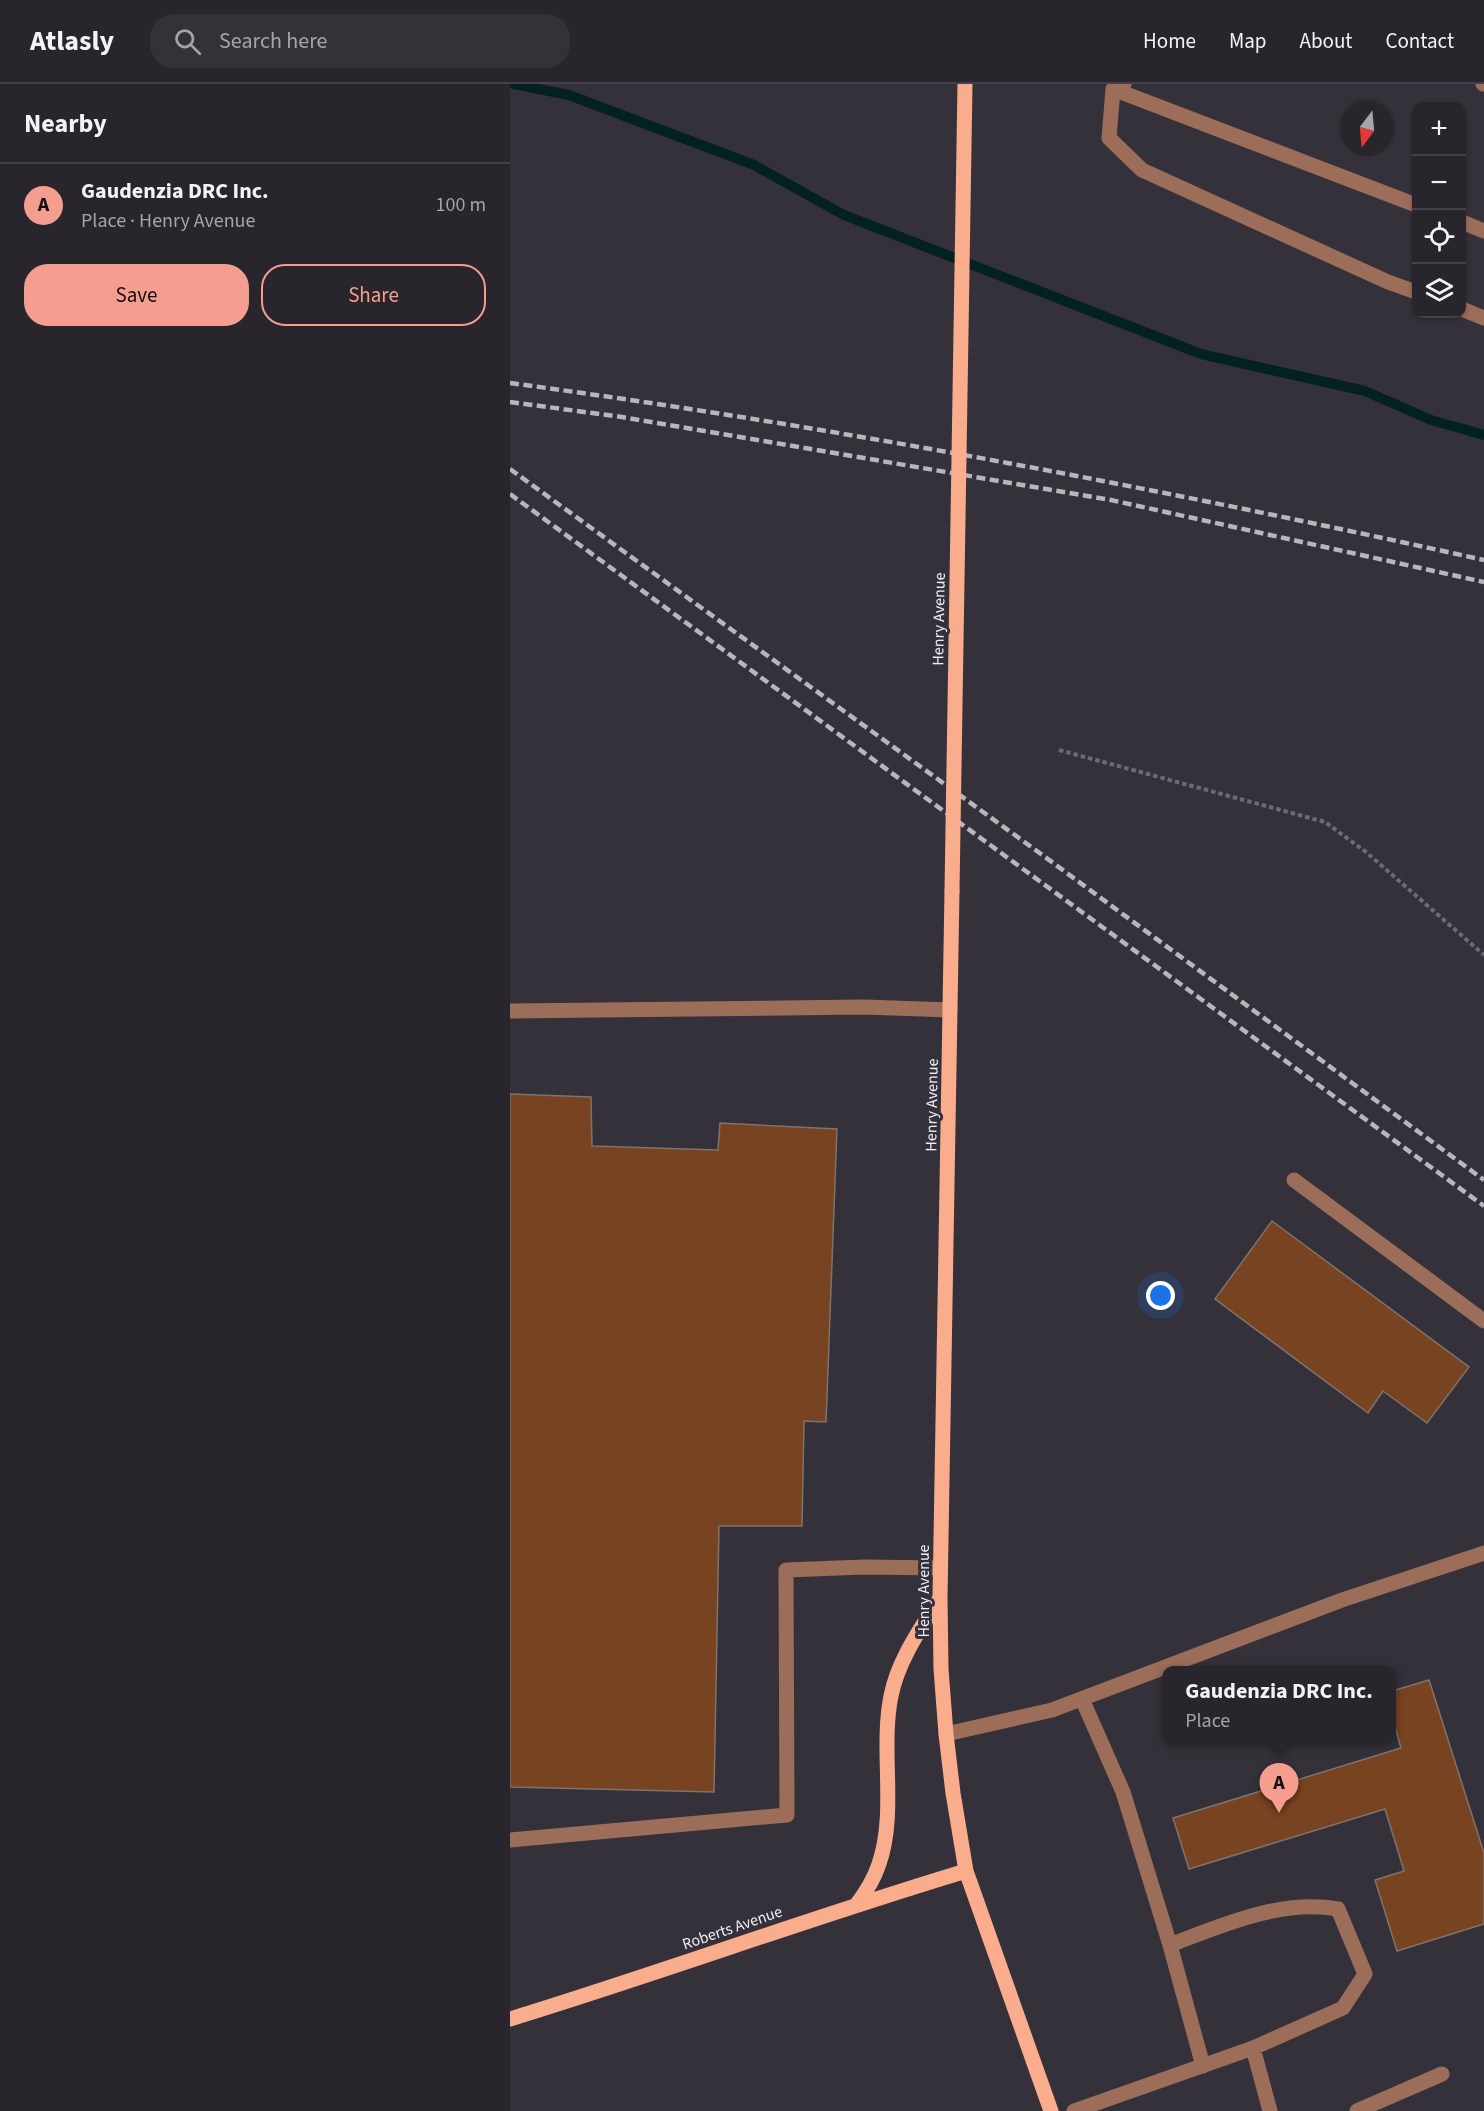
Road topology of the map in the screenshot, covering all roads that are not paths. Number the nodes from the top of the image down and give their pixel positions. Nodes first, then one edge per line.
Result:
1 (964, 84) edge
2 (1119, 87) edge
3 (1412, 203) edge
4 (1466, 224) edge
5 (1484, 231) edge
6 (1412, 291) edge
7 (1466, 311) edge
8 (1484, 318) edge
9 (950, 1010) junction
10 (510, 1011) edge
11 (1294, 1180) dead end
12 (1484, 1321) edge
13 (1484, 1553) edge
14 (940, 1568) junction
15 (940, 1598) junction
16 (1169, 1666) edge
17 (1162, 1669) edge
18 (1082, 1699) junction
19 (946, 1734) junction
20 (510, 1840) edge
21 (966, 1871) junction
22 (857, 1904) junction
23 (1170, 1945) junction
24 (510, 2019) edge
25 (1253, 2048) junction
26 (1203, 2066) junction
27 (1442, 2074) dead end
28 (1051, 2111) edge
29 (1074, 2111) edge
30 (1270, 2111) edge
31 (1357, 2111) edge

1 - 9 main road, Henry Avenue, bridge
2 - 3 lane
2 - 6 lane
4 - 5 lane
7 - 8 lane
9 - 10 lane
9 - 14 main road, Henry Avenue
11 - 12 lane
13 - 16 lane
14 - 15 main road, Henry Avenue
14 - 20 lane
15 - 19 main road, Henry Avenue
15 - 22 main road
17 - 18 lane
18 - 19 lane
18 - 23 lane
19 - 21 main road, Henry Avenue
21 - 22 main road, Roberts Avenue
21 - 28 main road, Henry Avenue
22 - 24 main road, Roberts Avenue
23 - 25 lane
23 - 26 lane
25 - 26 lane
25 - 30 lane
26 - 29 lane
27 - 31 lane

